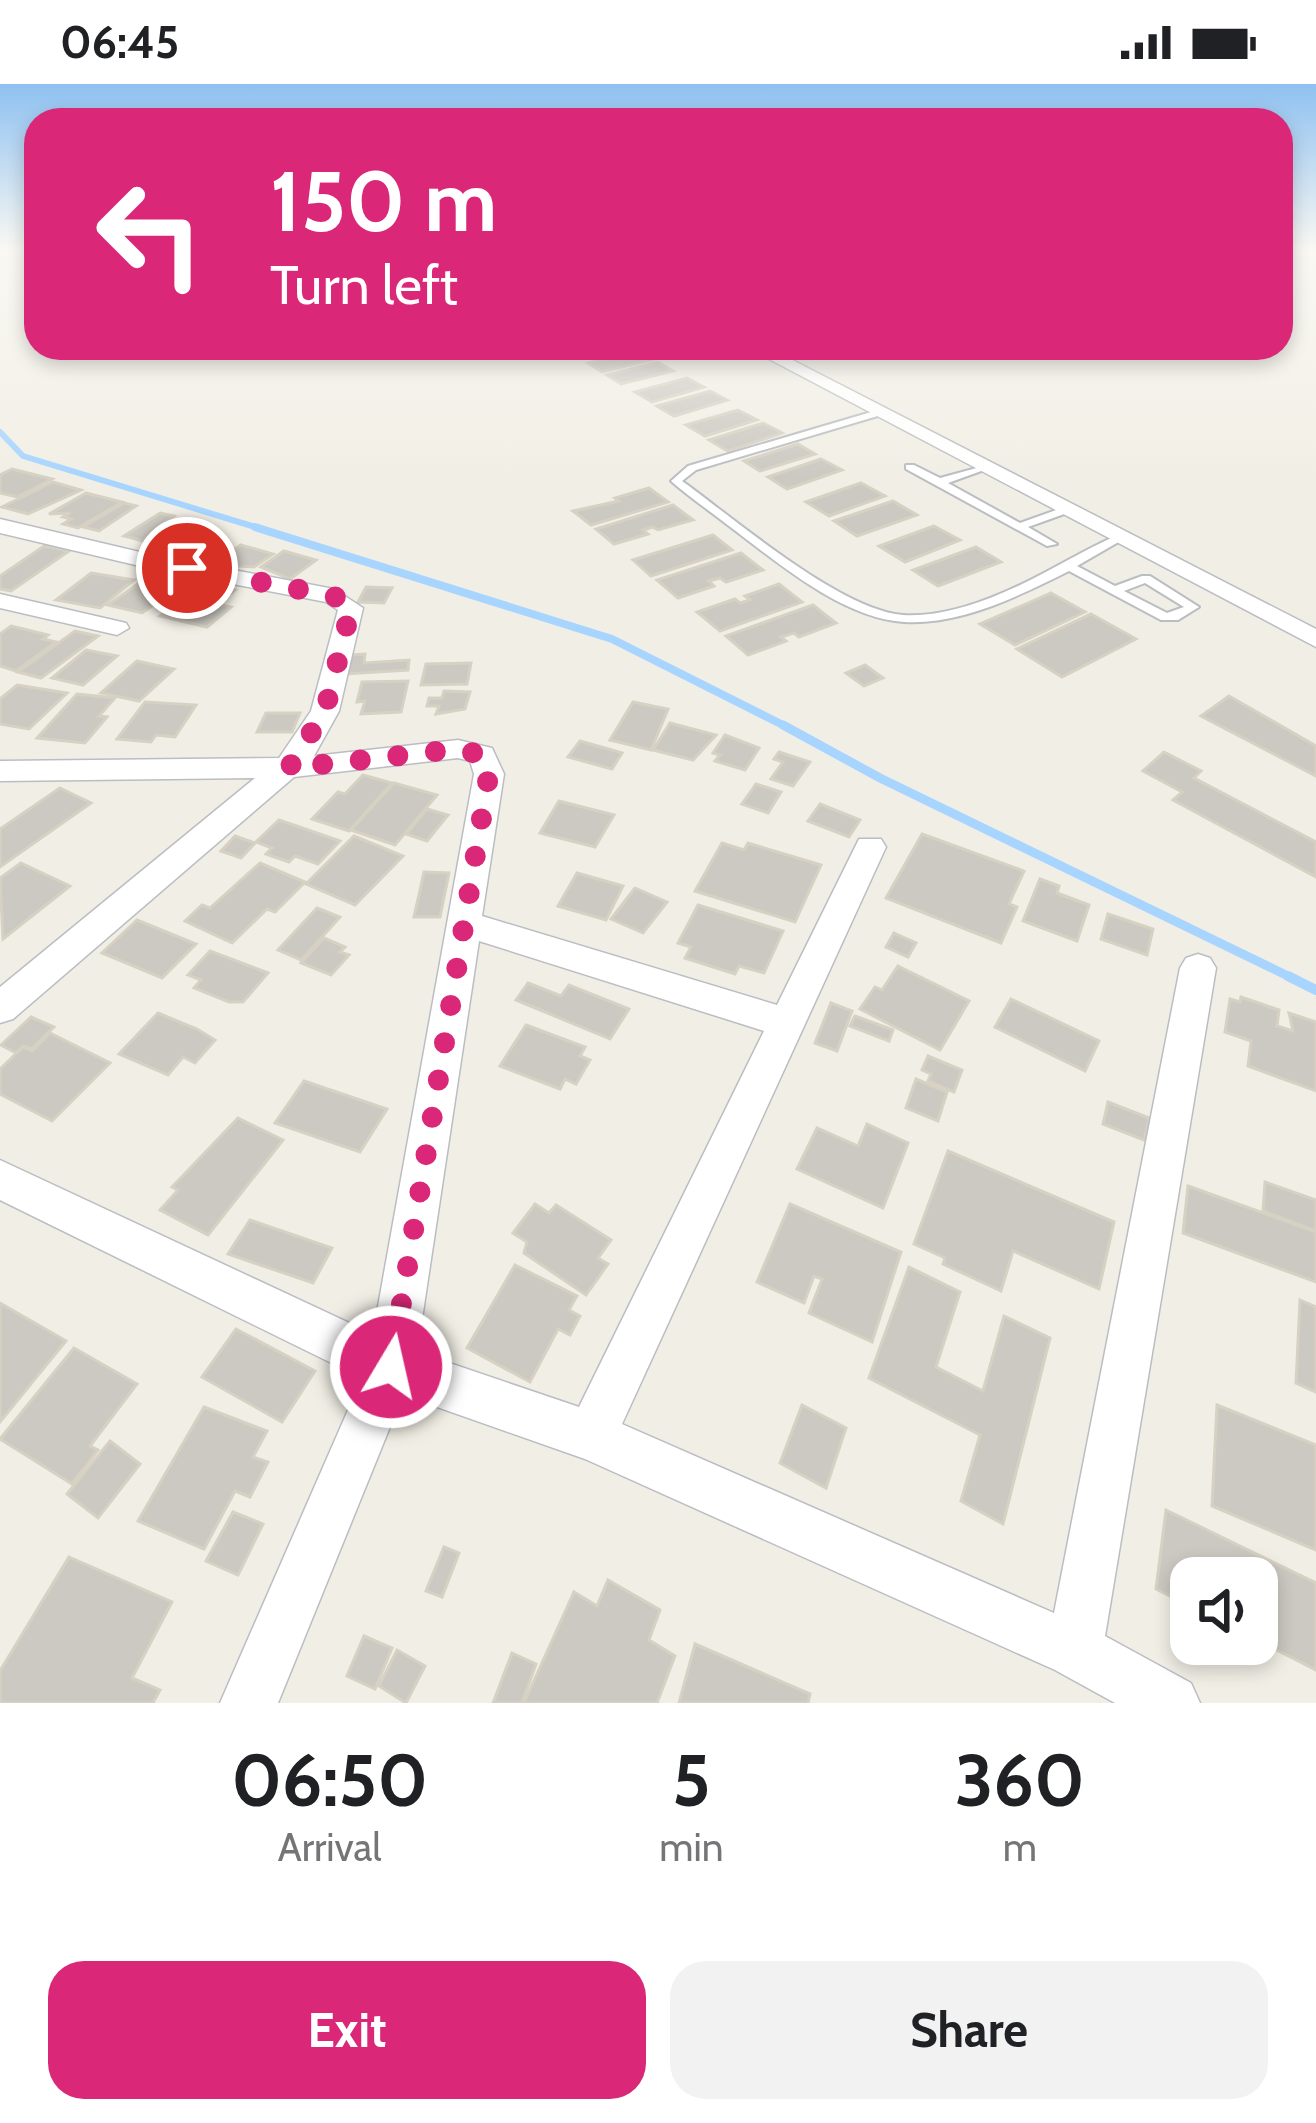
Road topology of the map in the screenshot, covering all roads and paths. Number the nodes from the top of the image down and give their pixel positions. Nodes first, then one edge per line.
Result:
1 (779, 360) edge
2 (878, 413) junction
3 (910, 467) dead end
4 (980, 468) junction
5 (938, 482) junction
6 (1063, 511) junction
7 (0, 526) edge
8 (1018, 527) junction
9 (1118, 538) junction
10 (1052, 544) dead end
11 (1070, 567) junction
12 (1116, 590) junction
13 (0, 601) edge
14 (117, 628) dead end
15 (1316, 639) edge
16 (289, 768) junction
17 (0, 771) edge
18 (869, 848) dead end
19 (464, 923) junction
20 (1198, 968) dead end
21 (0, 1008) edge
22 (786, 1024) junction
23 (0, 1179) edge
24 (391, 1367) junction
25 (591, 1436) junction
26 (1075, 1650) junction
27 (249, 1703) edge
28 (1171, 1703) edge

1 - 2 street
2 - 4 street
2 - 11 lane
3 - 5 lane
4 - 5 lane
4 - 6 street
5 - 8 lane
6 - 8 lane
6 - 9 street
7 - 16 street
8 - 10 lane
9 - 11 lane
9 - 15 street
11 - 12 lane
12 - 12 lane
13 - 14 street
16 - 17 street
16 - 19 street
16 - 21 street
18 - 22 street
19 - 22 street
19 - 24 street
20 - 26 street
22 - 25 street
23 - 24 street
24 - 25 street
24 - 27 street
25 - 26 street
26 - 28 street

